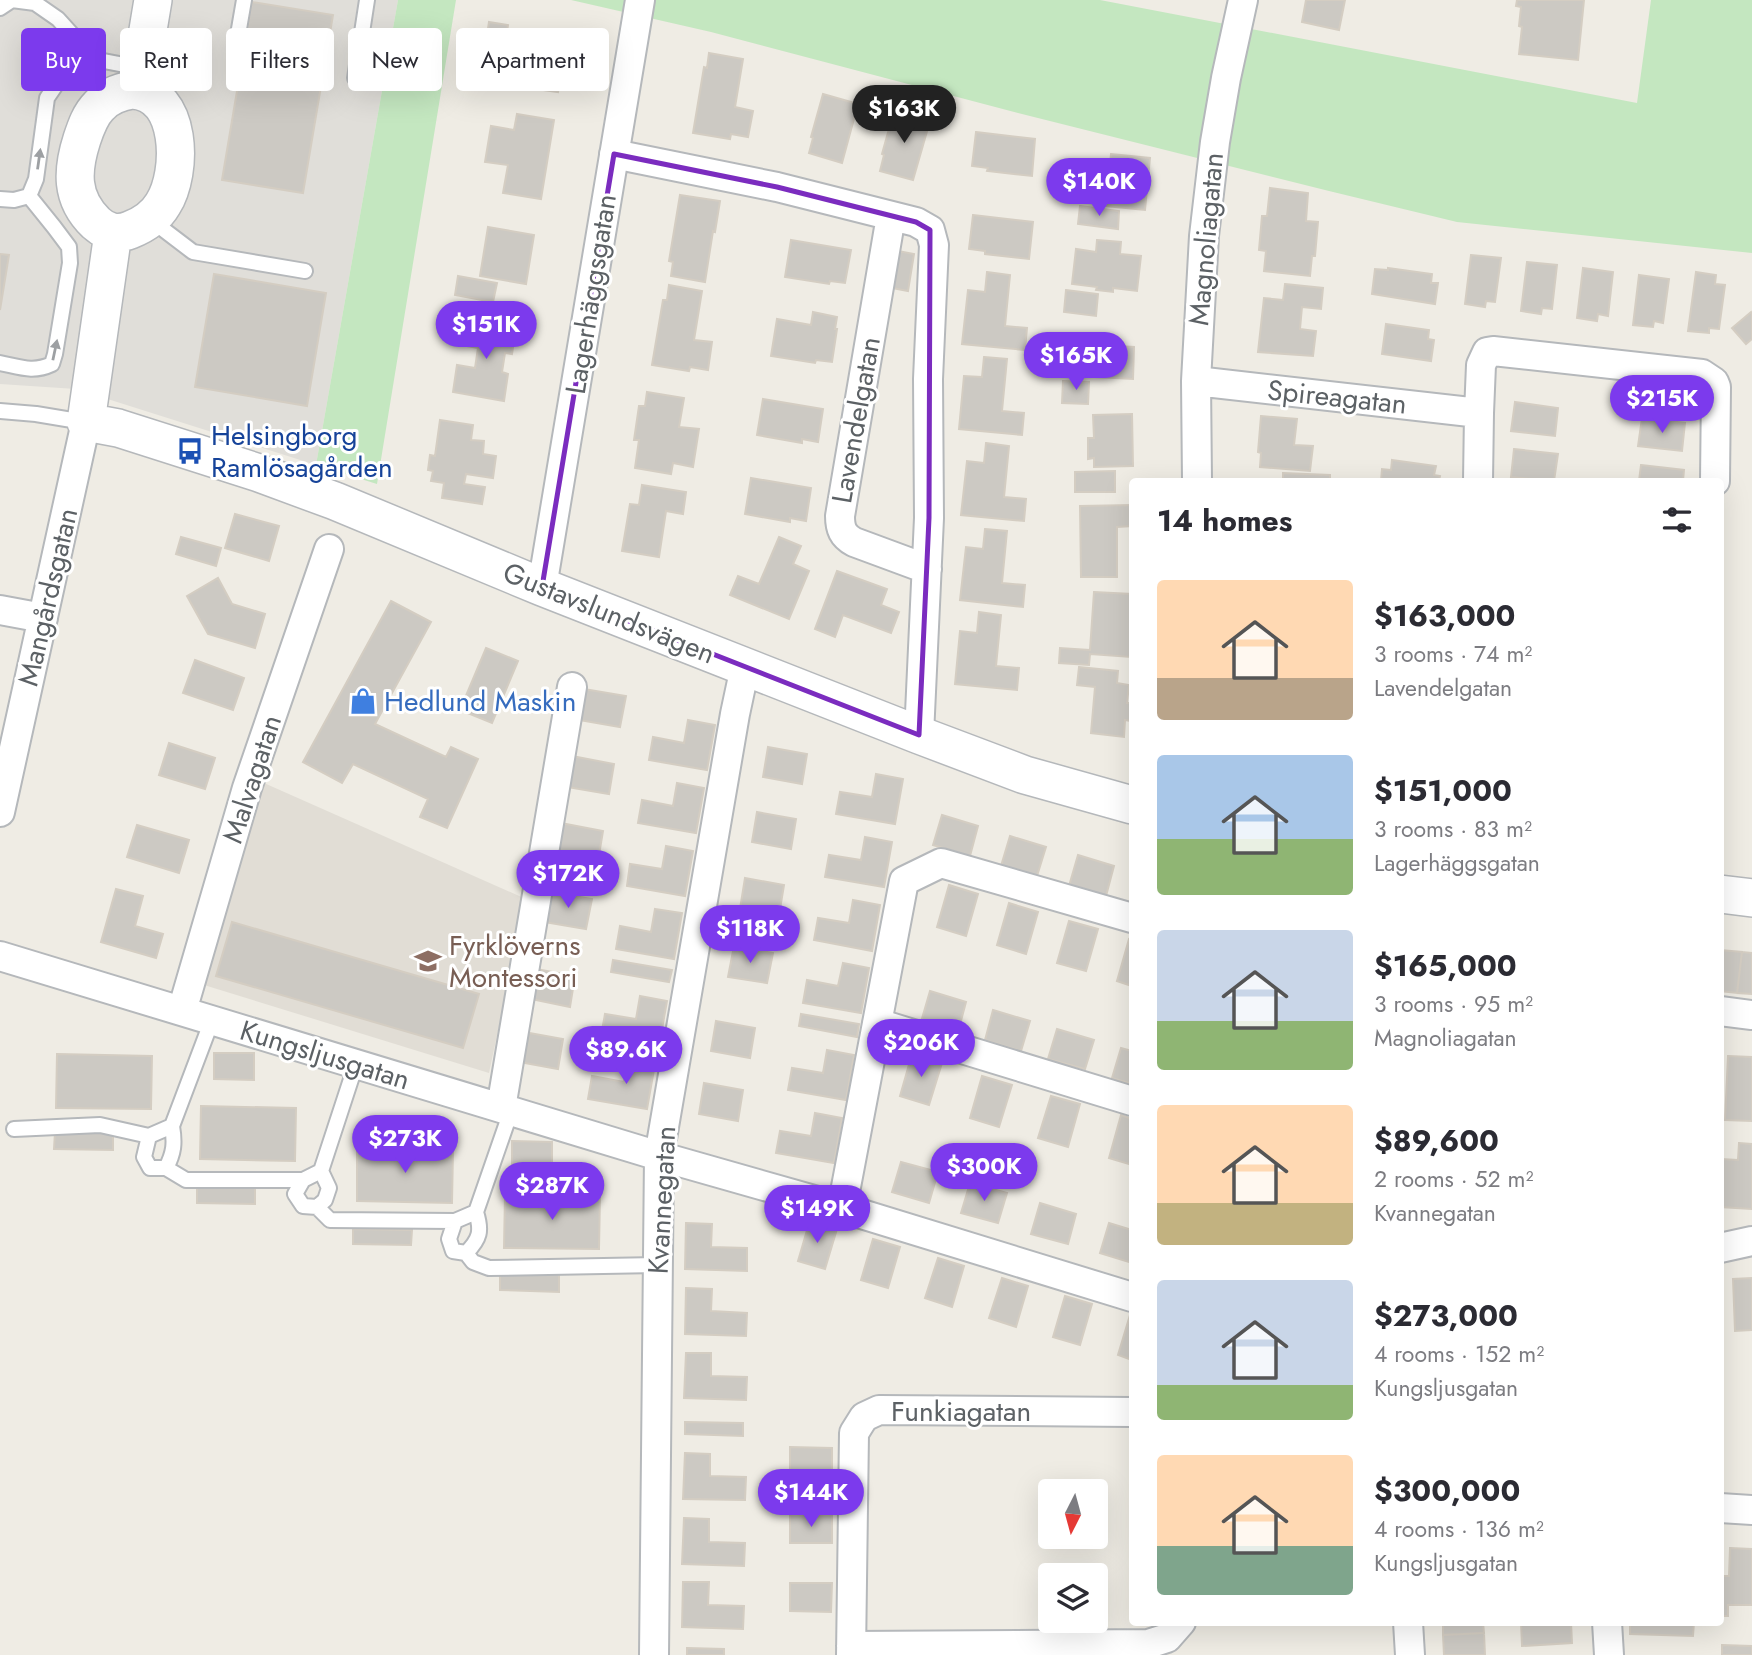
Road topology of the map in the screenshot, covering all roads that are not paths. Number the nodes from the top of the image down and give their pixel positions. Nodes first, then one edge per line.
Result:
1 (12, 0) edge
2 (153, 0) edge
3 (244, 0) edge
4 (367, 0) edge
5 (640, 0) edge
6 (1243, 0) edge
7 (0, 8) edge
8 (66, 28) edge
9 (148, 28) edge
10 (239, 28) edge
11 (363, 28) edge
12 (52, 91) edge
13 (128, 91) edge
14 (149, 91) edge
15 (614, 154) junction
16 (29, 196) junction
17 (0, 199) edge
18 (891, 216) junction
19 (150, 219) junction
20 (113, 233) junction
21 (305, 271) dead end
22 (0, 363) edge
23 (1196, 381) junction
24 (0, 411) edge
25 (1479, 413) junction
26 (86, 422) junction
27 (1198, 478) edge
28 (1478, 478) edge
29 (1715, 478) edge
30 (329, 549) dead end
31 (927, 569) junction
32 (542, 587) junction
33 (0, 610) edge
34 (43, 618) junction
35 (745, 667) junction
36 (572, 687) dead end
37 (919, 736) junction
38 (1129, 804) edge
39 (0, 812) edge
40 (1724, 894) edge
41 (1752, 898) edge
42 (1129, 917) edge
43 (0, 956) edge
44 (182, 1011) junction
45 (1724, 1011) edge
46 (1752, 1014) edge
47 (212, 1020) junction
48 (877, 1023) junction
49 (356, 1064) junction
50 (1129, 1100) edge
51 (506, 1110) junction
52 (172, 1126) junction
53 (14, 1129) dead end
54 (149, 1136) junction
55 (659, 1156) junction
56 (166, 1168) junction
57 (321, 1171) junction
58 (303, 1180) junction
59 (317, 1207) junction
60 (842, 1208) junction
61 (476, 1212) junction
62 (455, 1221) junction
63 (1752, 1241) edge
64 (1724, 1247) edge
65 (466, 1253) junction
66 (658, 1265) junction
67 (1129, 1296) edge
68 (1129, 1412) edge
69 (1724, 1508) edge
70 (1752, 1510) edge
71 (1178, 1626) edge
72 (1408, 1626) edge
73 (1607, 1626) edge
74 (851, 1651) edge
75 (654, 1655) edge
76 (1410, 1655) edge
77 (1609, 1655) edge

1 - 7 lane
1 - 8 lane
2 - 9 street
3 - 10 lane
4 - 11 lane
5 - 15 street, Lagerhäggsgatan
6 - 23 street, Magnoliagatan
16 -> 12 lane
13 - 20 street
14 - 19 street
15 - 18 street
15 - 32 street, Lagerhäggsgatan
16 - 17 lane
22 -> 16 lane
18 - 31 street
18 - 31 street, Lavendelgatan
19 - 20 street
19 - 21 lane
20 - 26 street
23 - 25 street, Spireagatan
23 - 27 street, Magnoliagatan
24 - 26 lane
25 - 28 street
25 - 29 street
26 - 32 street, Gustavslundsvägen
26 - 34 street, Mangårdsgatan
30 - 44 street, Malvagatan
31 - 37 street
32 - 35 street, Gustavslundsvägen
33 - 34 street
34 - 39 street, Mangårdsgatan
35 - 37 street, Gustavslundsvägen
35 - 55 street, Kvannegatan
36 - 51 street
37 - 38 street, Gustavslundsvägen
40 - 41 street
42 - 48 street
43 - 44 street, Kungsljusgatan
44 - 47 street, Kungsljusgatan
45 - 46 street
47 - 49 street, Kungsljusgatan
47 - 52 lane
48 - 50 street
48 - 60 street
49 - 51 street, Kungsljusgatan
49 - 57 lane
51 - 55 street, Kungsljusgatan
51 - 61 lane
52 - 54 lane
52 - 56 lane
53 - 54 lane
54 - 56 lane
55 - 60 street, Kungsljusgatan
55 - 66 street, Kvannegatan
56 - 58 lane
57 - 58 lane
57 - 59 lane
58 - 59 lane
59 - 62 lane
60 - 67 street, Kungsljusgatan
61 - 62 lane
61 - 65 lane
62 - 65 lane
63 - 64 street
65 - 66 lane
66 - 75 street, Kvannegatan
68 - 74 street, Funkiagatan
69 - 70 street
71 - 74 street
72 - 76 street
73 - 77 street

